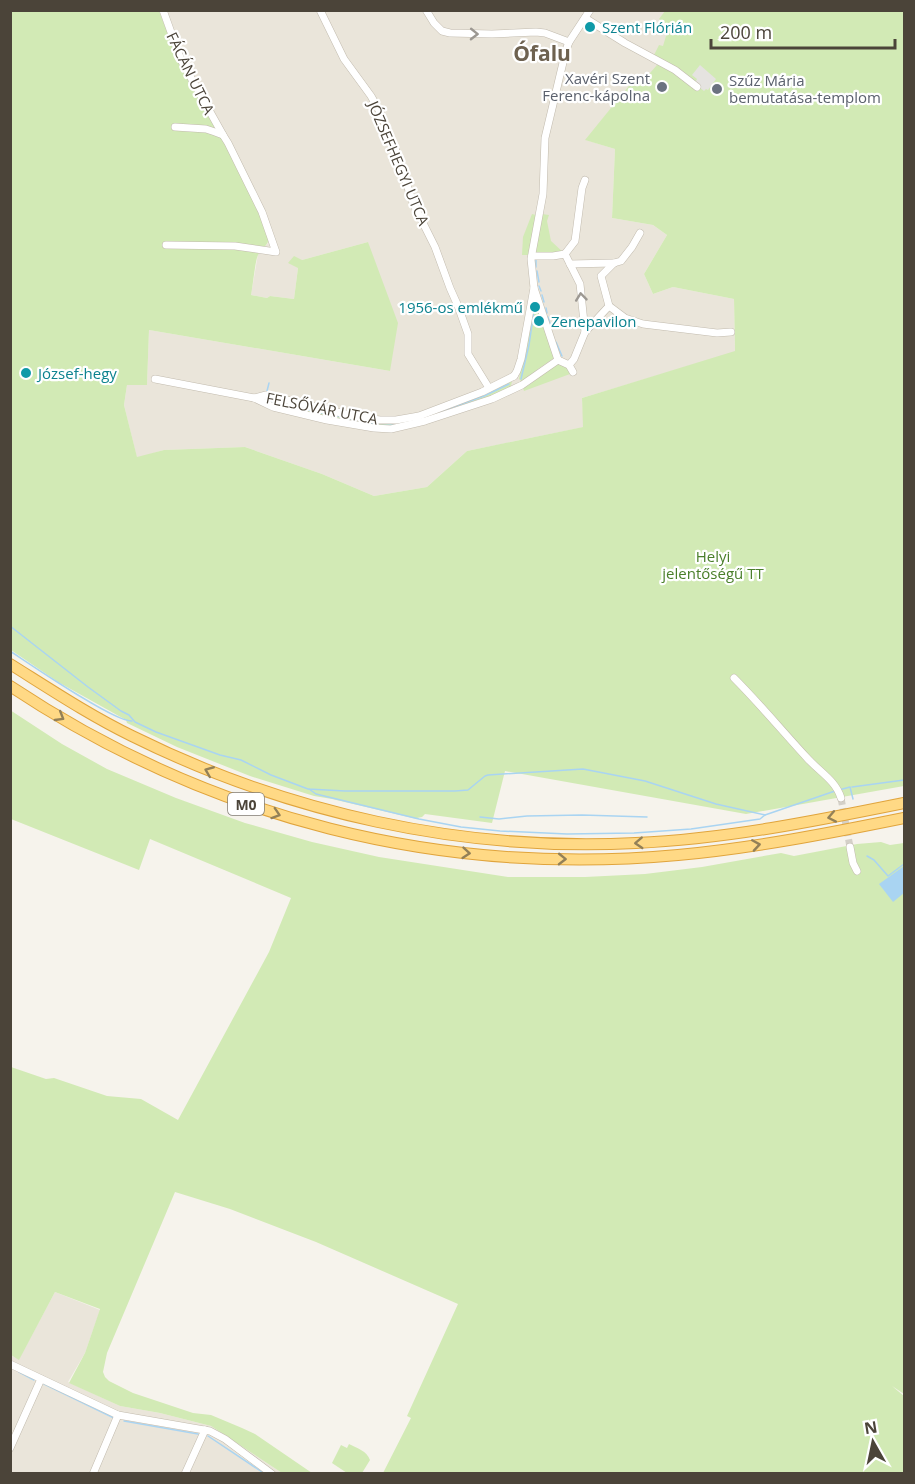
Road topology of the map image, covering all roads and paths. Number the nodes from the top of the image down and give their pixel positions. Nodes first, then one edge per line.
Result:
1 (163, 10) edge
2 (320, 10) edge
3 (426, 10) edge
4 (590, 10) edge
5 (585, 18) junction
6 (569, 42) junction
7 (697, 87) dead end
8 (175, 127) dead end
9 (223, 135) junction
10 (585, 180) dead end
11 (640, 233) dead end
12 (166, 245) dead end
13 (565, 254) junction
14 (531, 256) junction
15 (614, 263) junction
16 (570, 264) junction
17 (534, 288) junction
18 (609, 306) junction
19 (585, 332) junction
20 (730, 332) dead end
21 (558, 360) junction
22 (569, 365) junction
23 (573, 372) dead end
24 (155, 379) dead end
25 (518, 383) junction
26 (489, 388) junction
27 (254, 398) junction
28 (10, 664) edge
29 (734, 678) dead end
30 (10, 686) edge
31 (839, 792) tunnel mouth
32 (904, 803) edge
33 (904, 819) edge
34 (850, 847) tunnel mouth
35 (857, 871) dead end
36 (10, 1364) edge
37 (41, 1379) junction
38 (118, 1415) junction
39 (205, 1430) junction
40 (10, 1448) edge
41 (93, 1473) edge
42 (185, 1473) edge
43 (272, 1473) edge

1 - 9 street, FÁCÁN UTCA
2 - 26 street, JÓZSEFHEGYI UTCA
3 -> 6 street
4 - 5 street
5 - 6 street
5 - 7 street
6 - 14 street
8 - 9 street
9 - 12 street, FÁCÁN UTCA
10 - 13 street
11 - 15 street
13 - 14 street
13 - 16 street
14 - 17 street
15 - 16 street
15 - 18 street
19 -> 16 street
17 - 21 street
17 - 25 street
18 - 19 street
18 - 20 street
19 - 22 street
21 - 22 street
21 - 25 street, FELSŐVÁR UTCA
22 - 23 street
24 - 27 street, FELSŐVÁR UTCA
25 - 26 street, FELSŐVÁR UTCA
25 - 27 street, FELSŐVÁR UTCA
26 - 27 street, FELSŐVÁR UTCA
32 -> 28 highway, M0
29 - 31 street
30 -> 33 highway, M0
34 - 35 street
36 - 37 street
37 - 38 street
37 - 40 street
38 - 39 street
38 - 41 street
39 - 42 street
39 - 43 street

